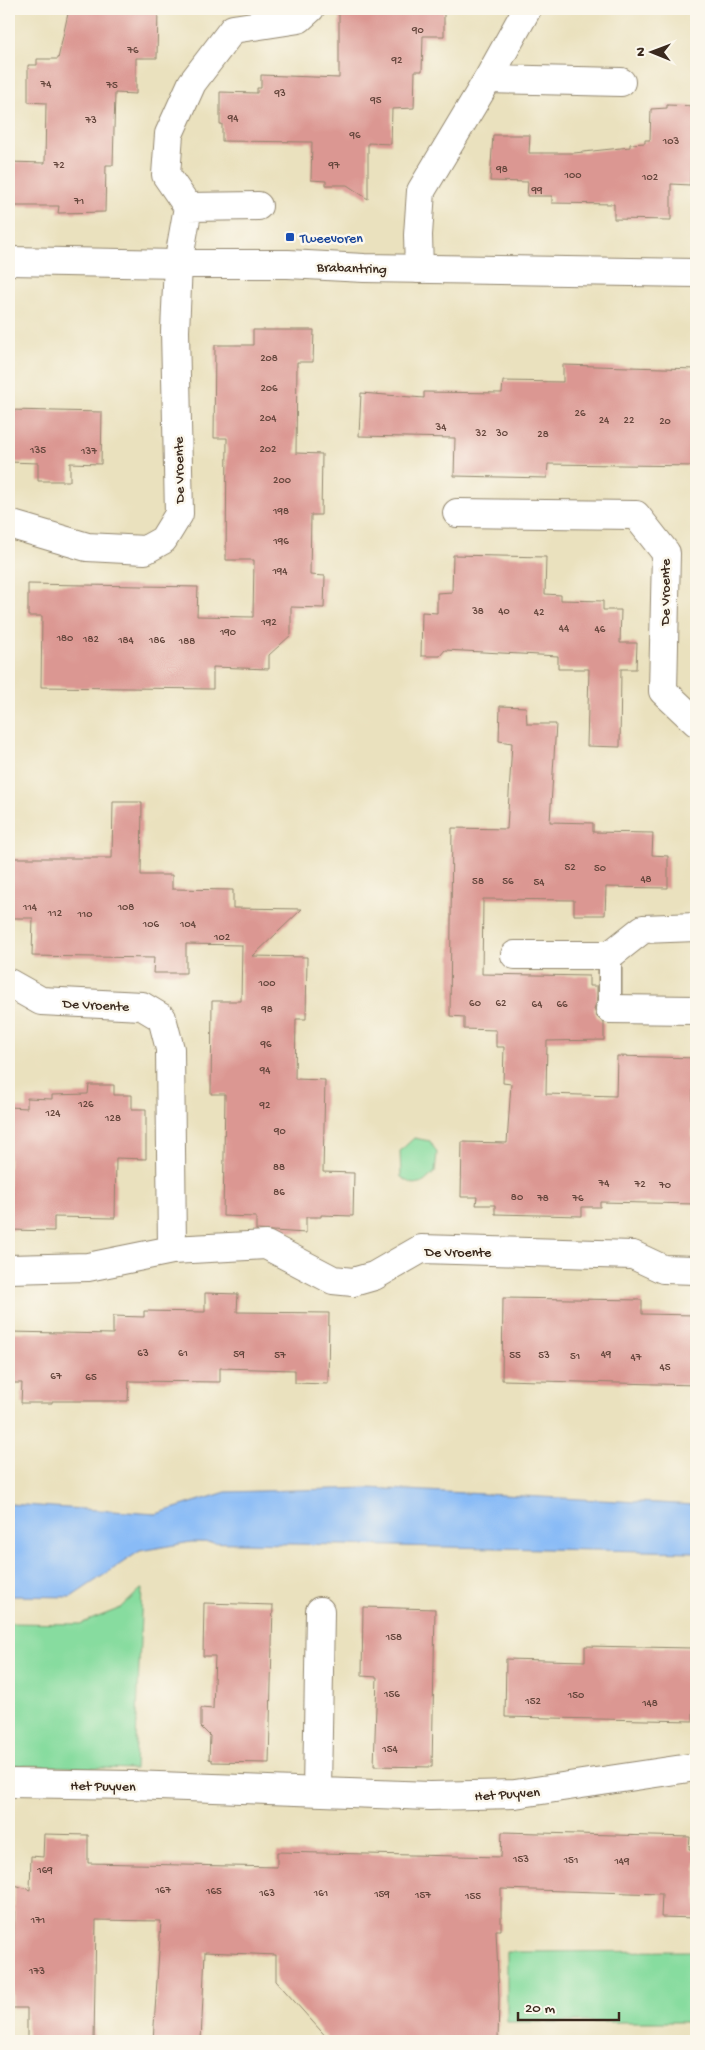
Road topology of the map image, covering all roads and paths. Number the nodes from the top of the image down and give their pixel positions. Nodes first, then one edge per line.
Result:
1 (310, 9) edge
2 (527, 9) edge
3 (488, 79) junction
4 (621, 82) dead end
5 (258, 206) dead end
6 (188, 207) junction
7 (9, 262) edge
8 (178, 264) junction
9 (419, 269) junction
10 (696, 274) edge
11 (457, 513) dead end
12 (9, 524) edge
13 (696, 722) edge
14 (696, 927) edge
15 (515, 955) dead end
16 (610, 955) junction
17 (9, 983) edge
18 (610, 1008) joint
19 (696, 1010) edge
20 (172, 1250) junction
21 (9, 1268) edge
22 (696, 1270) edge
23 (320, 1611) dead end
24 (696, 1767) edge
25 (9, 1783) edge
26 (317, 1791) junction

1 - 6 street
2 - 3 street
3 - 4 street
3 - 9 street
5 - 6 street
6 - 8 street
7 - 8 street, Brabantring
8 - 9 street, Brabantring
8 - 12 street, De Vroente
9 - 10 street, Brabantring
11 - 13 street, De Vroente
14 - 16 street
15 - 16 street
16 - 18 street
17 - 20 street, De Vroente
18 - 19 street
20 - 21 street, De Vroente
20 - 22 street, De Vroente
23 - 26 street
24 - 26 street, Het Puyven
25 - 26 street, Het Puyven

